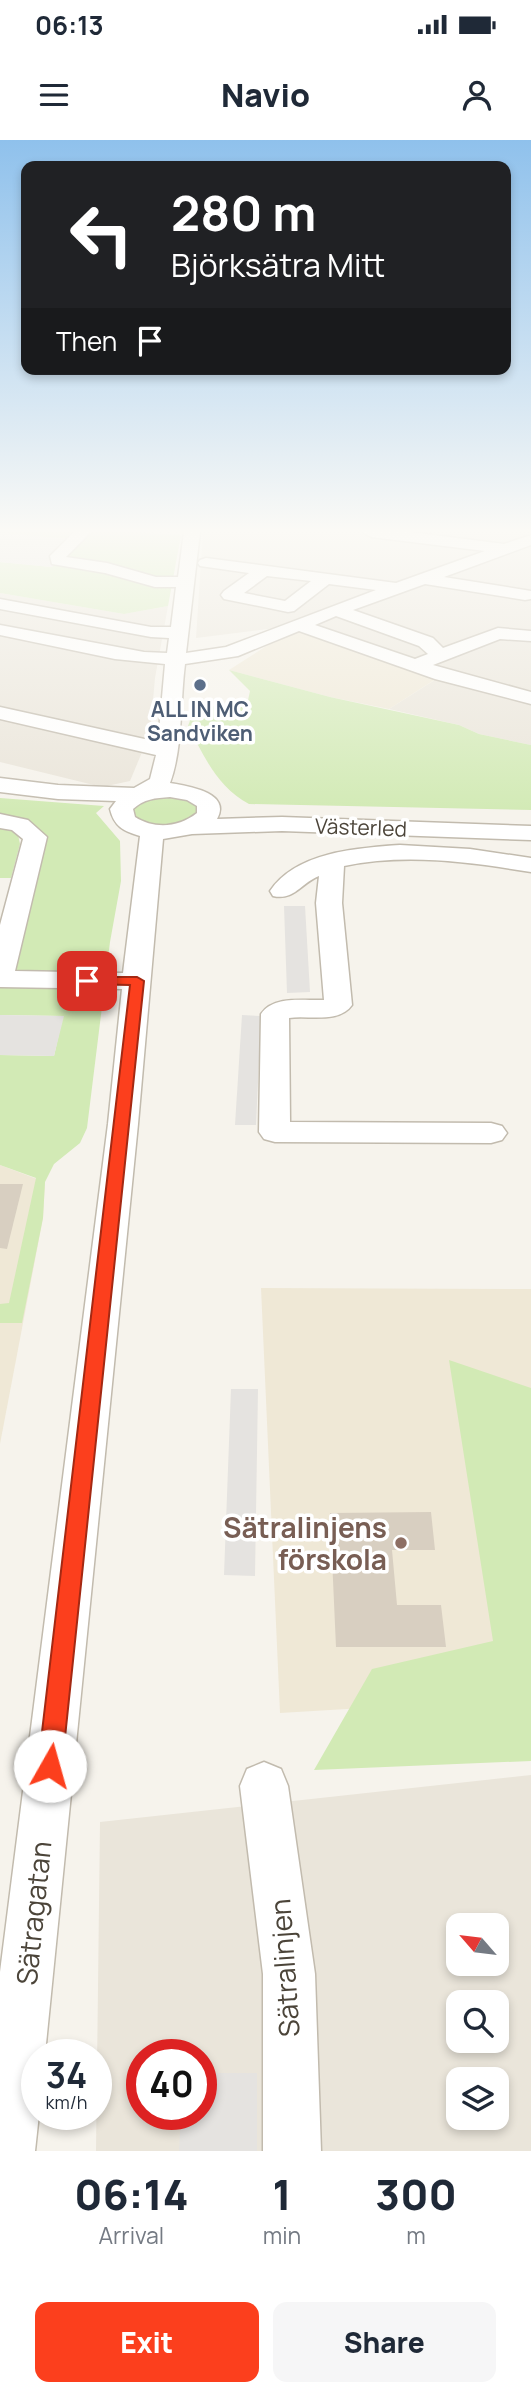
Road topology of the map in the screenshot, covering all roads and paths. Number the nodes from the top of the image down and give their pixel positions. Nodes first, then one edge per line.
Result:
1 (118, 626) edge
2 (180, 626) edge
3 (297, 626) edge
4 (301, 626) edge
5 (374, 626) edge
6 (0, 630) edge
7 (179, 633) junction
8 (531, 636) edge
9 (440, 656) junction
10 (176, 659) junction
11 (414, 666) junction
12 (531, 698) edge
13 (0, 713) edge
14 (168, 751) junction
15 (0, 785) edge
16 (178, 791) junction
17 (0, 798) edge
18 (210, 808) junction
19 (137, 816) junction
20 (531, 817) edge
21 (0, 821) edge
22 (192, 827) junction
23 (531, 833) edge
24 (332, 862) junction
25 (531, 864) edge
26 (282, 891) dead end
27 (0, 978) edge
28 (137, 981) junction
29 (491, 1132) dead end
30 (264, 1786) dead end
31 (6, 2151) edge
32 (292, 2151) edge

1 - 7 street
2 - 7 street
3 - 10 street
4 - 11 street
5 - 9 street
6 - 10 street
7 - 10 street
8 - 9 street
9 - 11 street
10 - 14 street
11 - 12 street
13 - 14 street
14 - 16 street
14 - 19 street
15 - 19 street
16 - 18 street
16 - 19 street
17 - 19 street
18 - 20 street, Västerled
18 - 22 street
19 - 22 street, Västerled
19 - 28 street, Sätragatan
21 - 27 street
22 - 23 street, Västerled
24 - 25 street, Västerled
24 - 26 street, Västerled
24 - 29 street
27 - 28 street
28 - 31 street, Sätragatan
30 - 32 street, Sätralinjen

